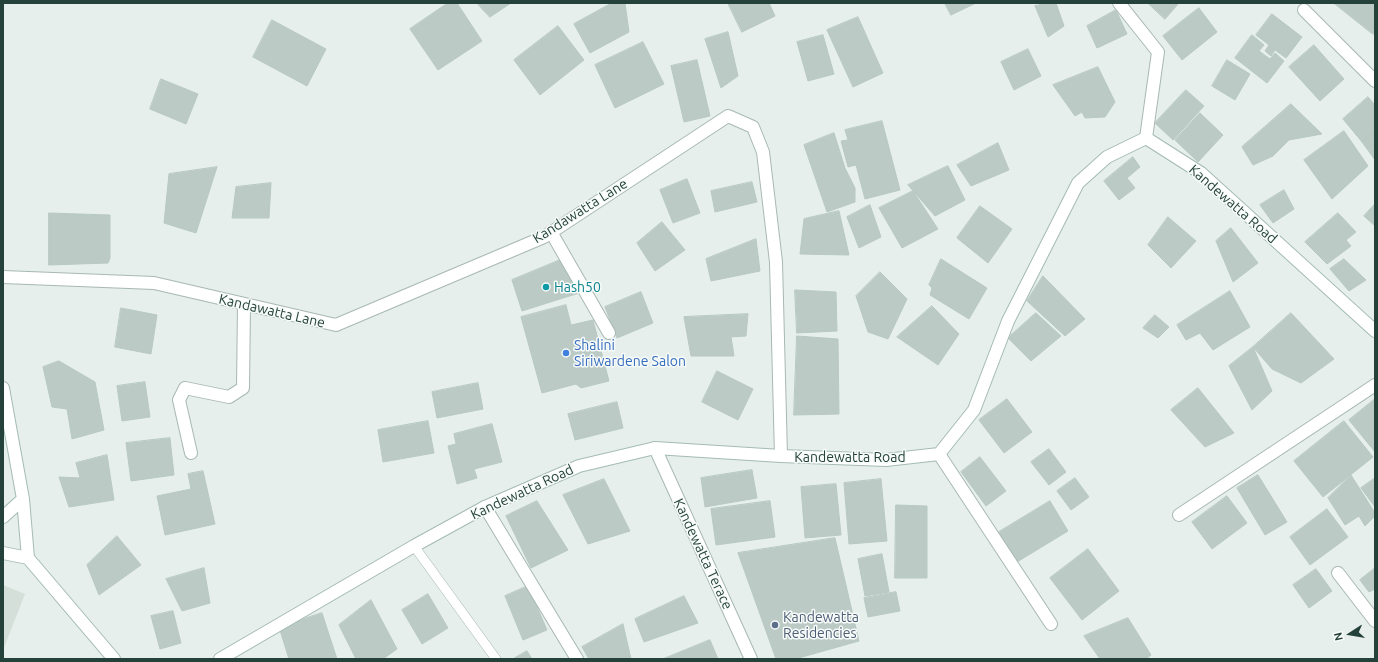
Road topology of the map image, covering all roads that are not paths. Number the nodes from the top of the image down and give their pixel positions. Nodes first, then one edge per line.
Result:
1 (1119, 3) edge
2 (1304, 10) dead end
3 (1375, 81) edge
4 (1146, 138) junction
5 (551, 232) junction
6 (3, 277) edge
7 (244, 304) junction
8 (1375, 331) edge
9 (609, 333) dead end
10 (1375, 385) edge
11 (3, 388) edge
12 (655, 448) junction
13 (191, 453) dead end
14 (939, 454) junction
15 (781, 456) junction
16 (23, 499) junction
17 (485, 507) junction
18 (1179, 515) dead end
19 (3, 517) edge
20 (414, 546) junction
21 (3, 553) edge
22 (28, 558) junction
23 (1338, 573) dead end
24 (1375, 621) edge
25 (1051, 624) dead end
26 (114, 659) edge
27 (220, 659) edge
28 (496, 659) edge
29 (577, 659) edge
30 (751, 659) edge

1 - 4 street
2 - 3 street
4 - 8 street, Kandewatta Road
4 - 14 street
5 - 7 street, Kandawatta Lane
5 - 9 street
5 - 15 street, Kandawatta Lane
6 - 7 street, Kandawatta Lane
7 - 13 street
10 - 18 street
11 - 16 street
12 - 15 street, Kandewatta Road
12 - 17 street, Kandewatta Road
12 - 30 street, Kandewatta Terace
14 - 15 street, Kandewatta Road
14 - 25 street
16 - 19 street
16 - 22 street
17 - 20 street, Kandewatta Road
17 - 29 street
20 - 27 street, Kandewatta Road
20 - 28 lane
21 - 22 street
22 - 26 street
23 - 24 street

